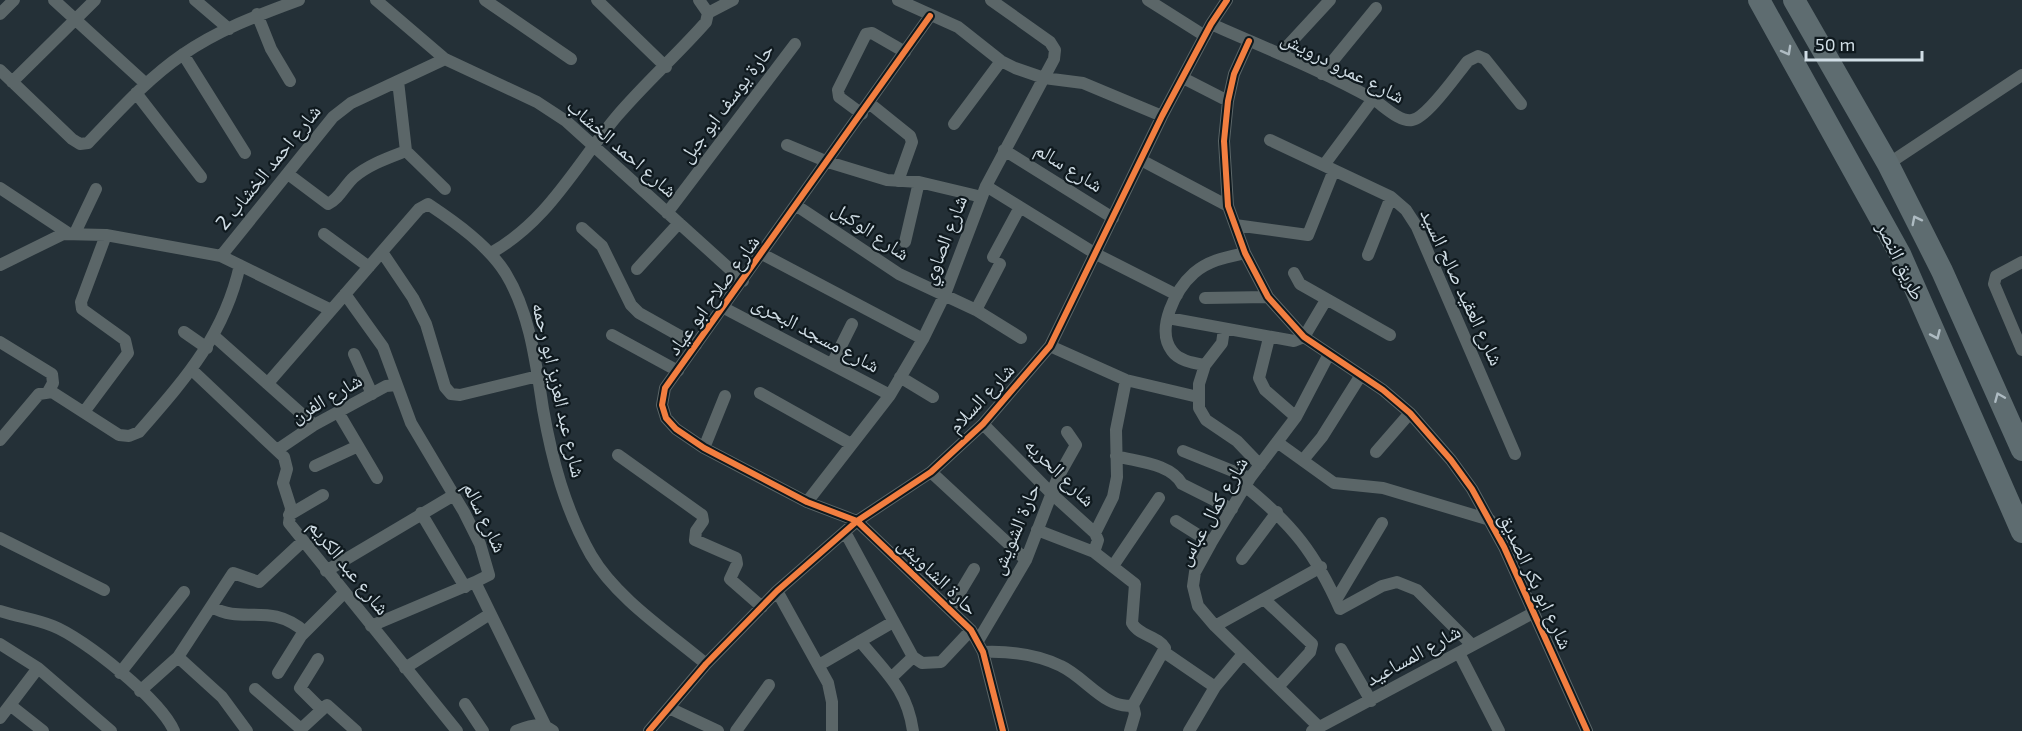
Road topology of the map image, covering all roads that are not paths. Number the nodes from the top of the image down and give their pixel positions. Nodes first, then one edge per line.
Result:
1 (14, 0) edge
2 (54, 0) edge
3 (95, 0) edge
4 (195, 0) edge
5 (299, 0) edge
6 (376, 0) edge
7 (485, 0) edge
8 (597, 0) edge
9 (699, 0) edge
10 (733, 0) edge
11 (898, 0) edge
12 (991, 0) edge
13 (1148, 0) edge
14 (1227, 0) edge
15 (1330, 0) edge
16 (1759, 0) edge
17 (1794, 0) edge
18 (1376, 8) dead end
19 (708, 13) junction
20 (0, 14) edge
21 (257, 14) junction
22 (930, 16) junction
23 (76, 19) junction
24 (1211, 24) junction
25 (229, 29) junction
26 (1205, 36) junction
27 (1249, 41) junction
28 (795, 44) dead end
29 (905, 52) junction
30 (183, 54) junction
31 (1280, 54) junction
32 (445, 59) junction
33 (571, 59) dead end
34 (1001, 61) junction
35 (666, 66) junction
36 (0, 70) edge
37 (1322, 74) junction
38 (2022, 75) edge
39 (1044, 78) junction
40 (1183, 78) junction
41 (290, 81) dead end
42 (398, 81) junction
43 (12, 82) junction
44 (147, 84) junction
45 (136, 93) junction
46 (1373, 99) junction
47 (1228, 100) junction
48 (1521, 104) dead end
49 (866, 109) junction
50 (1162, 116) junction
51 (954, 124) dead end
52 (1270, 140) dead end
53 (593, 144) junction
54 (787, 146) dead end
55 (1004, 150) junction
56 (406, 151) junction
57 (245, 153) dead end
58 (1141, 160) junction
59 (828, 162) junction
60 (1888, 164) junction
61 (1329, 168) junction
62 (288, 174) junction
63 (201, 177) dead end
64 (898, 181) junction
65 (919, 182) junction
66 (0, 188) edge
67 (96, 189) dead end
68 (445, 189) dead end
69 (984, 191) junction
70 (1391, 197) junction
71 (797, 206) junction
72 (1228, 206) junction
73 (1020, 207) junction
74 (667, 213) junction
75 (1113, 218) junction
76 (679, 223) junction
77 (1235, 225) junction
78 (582, 228) dead end
79 (72, 233) junction
80 (324, 234) dead end
81 (106, 235) junction
82 (905, 242) dead end
83 (382, 252) junction
84 (490, 253) junction
85 (1245, 253) junction
86 (762, 254) junction
87 (1096, 254) junction
88 (1368, 255) dead end
89 (221, 256) junction
90 (2022, 262) edge
91 (0, 265) edge
92 (240, 265) junction
93 (369, 267) junction
94 (637, 269) dead end
95 (1294, 273) dead end
96 (743, 281) junction
97 (345, 294) junction
98 (945, 294) junction
99 (1177, 295) junction
100 (1269, 297) junction
101 (1204, 298) dead end
102 (1326, 300) junction
103 (724, 308) junction
104 (331, 310) junction
105 (976, 310) junction
106 (1168, 318) junction
107 (852, 324) dead end
108 (1224, 329) junction
109 (184, 332) dead end
110 (612, 335) dead end
111 (1390, 335) dead end
112 (214, 336) junction
113 (1021, 338) dead end
114 (1269, 338) junction
115 (1304, 338) junction
116 (923, 339) junction
117 (0, 342) edge
118 (696, 345) junction
119 (1050, 346) junction
120 (207, 348) junction
121 (2022, 350) edge
122 (354, 354) dead end
123 (1329, 354) junction
124 (831, 364) junction
125 (1205, 365) junction
126 (192, 370) junction
127 (678, 371) junction
128 (1361, 375) junction
129 (538, 376) junction
130 (900, 377) junction
131 (1126, 380) junction
132 (268, 383) junction
133 (397, 385) junction
134 (48, 392) junction
135 (760, 393) dead end
136 (372, 394) junction
137 (890, 395) junction
138 (725, 396) dead end
139 (933, 397) dead end
140 (1198, 397) junction
141 (84, 412) junction
142 (338, 412) junction
143 (1410, 413) junction
144 (1296, 417) junction
145 (983, 424) junction
146 (314, 425) junction
147 (1067, 432) dead end
148 (0, 440) edge
149 (1277, 442) junction
150 (851, 444) junction
151 (358, 446) junction
152 (704, 448) junction
153 (277, 450) junction
154 (2022, 450) edge
155 (1183, 451) dead end
156 (1376, 452) dead end
157 (1515, 454) dead end
158 (618, 455) dead end
159 (1116, 456) junction
160 (1303, 460) junction
161 (1260, 465) junction
162 (315, 466) dead end
163 (931, 472) junction
164 (377, 478) dead end
165 (1248, 482) junction
166 (1052, 494) junction
167 (323, 495) dead end
168 (454, 495) junction
169 (1159, 498) dead end
170 (807, 502) junction
171 (1232, 508) junction
172 (1277, 512) junction
173 (421, 513) junction
174 (289, 515) junction
175 (1490, 520) junction
176 (857, 521) junction
177 (1176, 521) dead end
178 (1382, 523) dead end
179 (1037, 530) junction
180 (845, 532) junction
181 (2022, 532) edge
182 (1095, 533) junction
183 (0, 538) edge
184 (302, 542) junction
185 (1211, 543) junction
186 (1094, 552) junction
187 (1242, 559) dead end
188 (1026, 560) junction
189 (1113, 566) junction
190 (1321, 567) junction
191 (974, 568) dead end
192 (326, 571) junction
193 (470, 584) junction
194 (104, 590) dead end
195 (777, 591) junction
196 (184, 592) dead end
197 (344, 593) junction
198 (1264, 599) junction
199 (1338, 604) junction
200 (762, 606) junction
201 (212, 607) junction
202 (950, 609) junction
203 (0, 611) edge
204 (1533, 612) junction
205 (490, 614) junction
206 (893, 622) junction
207 (371, 626) junction
208 (1215, 626) junction
209 (971, 630) junction
210 (305, 632) junction
211 (860, 641) junction
212 (0, 645) edge
213 (1472, 645) junction
214 (981, 646) junction
215 (1341, 649) dead end
216 (1164, 652) junction
217 (1459, 653) junction
218 (1242, 655) junction
219 (178, 657) junction
220 (913, 657) junction
221 (318, 659) dead end
222 (706, 664) junction
223 (819, 665) junction
224 (38, 668) junction
225 (405, 668) junction
226 (120, 673) junction
227 (278, 673) dead end
228 (891, 678) junction
229 (768, 684) dead end
230 (1215, 687) junction
231 (1278, 687) junction
232 (255, 689) dead end
233 (140, 692) junction
234 (1371, 701) junction
235 (465, 704) dead end
236 (10, 705) junction
237 (1133, 705) junction
238 (669, 708) junction
239 (321, 710) junction
240 (0, 718) edge
241 (549, 728) edge
242 (1316, 729) edge
243 (107, 730) edge
244 (43, 731) edge
245 (174, 731) edge
246 (247, 731) edge
247 (356, 731) edge
248 (457, 731) edge
249 (483, 731) edge
250 (516, 731) edge
251 (649, 731) edge
252 (718, 731) edge
253 (736, 731) edge
254 (832, 731) edge
255 (913, 731) edge
256 (1003, 731) edge
257 (1130, 731) edge
258 (1190, 731) edge
259 (1499, 731) edge
260 (1587, 731) edge

1 - 20 street
2 - 23 street
3 - 23 street
4 - 25 street
5 - 21 street
6 - 32 street, شارع احمد الخشاب
7 - 33 street
8 - 35 street
9 - 19 street
10 - 19 street
11 - 22 street
12 - 39 street, شارع الصاوي
13 - 26 street
14 - 24 street, شارع السلام
15 - 31 street
16 -> 181 highway, طريق النصر
17 - 60 highway, طريق النصر
18 - 37 street
19 - 35 street
21 - 25 street
21 - 41 street
22 - 29 street, شارع صلاح ابو عياد
22 - 34 street
23 - 43 street
23 - 44 street
24 - 26 street, شارع السلام
24 - 27 street, شارع عمرو درويش
25 - 30 street
26 - 40 street, شارع السلام
27 - 31 street, شارع عمرو درويش
27 - 47 street, شارع ابو بكر الصديق
28 - 74 street, حارة يوسف ابو جبل
29 - 49 street, شارع صلاح ابو عياد
29 - 49 street
30 - 44 street
30 - 57 street
31 - 37 street, شارع عمرو درويش
32 - 42 street, شارع احمد الخشاب 2
32 - 53 street, شارع احمد الخشاب
34 - 39 street
34 - 51 street
35 - 53 street
36 - 43 street
37 - 46 street, شارع عمرو درويش
38 - 60 street
39 - 50 street
39 - 55 street, شارع الصاوي
40 - 47 street
40 - 50 street, شارع السلام
42 - 56 street
42 - 62 street, شارع احمد الخشاب 2
43 - 45 street
44 - 45 street
45 - 63 street
46 - 48 street, شارع عمرو درويش
46 - 61 street
47 - 72 street, شارع ابو بكر الصديق
49 - 59 street, شارع صلاح ابو عياد
49 - 64 street
50 - 58 street, شارع السلام
52 - 61 street, شارع العقيد صالح السيد
53 - 74 street, شارع احمد الخشاب
53 - 84 street
54 - 59 street
55 - 69 street, شارع الصاوي
55 - 75 street, شارع سالم
56 - 62 street
56 - 68 street
58 - 72 street
58 - 75 street, شارع السلام
59 - 64 street
59 - 71 street, شارع صلاح ابو عياد
154 -> 60 highway, طريق النصر
61 - 70 street, شارع العقيد صالح السيد
61 - 77 street
62 - 89 street, شارع احمد الخشاب 2
64 - 65 street
65 - 69 street
65 - 82 street
66 - 79 street
67 - 79 street
69 - 73 street
69 - 98 street, شارع الصاوي
70 - 88 street
70 - 157 street, شارع العقيد صالح السيد
71 - 86 street, شارع صلاح ابو عياد
71 - 98 street, شارع الوكيل
72 - 77 street, شارع ابو بكر الصديق
73 - 87 street
73 - 105 street
74 - 76 street, شارع احمد الخشاب
75 - 87 street, شارع السلام
76 - 94 street
76 - 96 street, شارع احمد الخشاب
77 - 85 street, شارع ابو بكر الصديق
78 - 118 street
79 - 81 street
79 - 91 street
80 - 93 street
81 - 89 street
81 - 141 street
83 - 84 street, شارع عبد العزيز ابو رحمه
83 - 93 street, شارع عبد العزيز ابو رحمه
83 - 129 street
84 - 129 street, شارع عبد العزيز ابو رحمه
85 - 99 street
85 - 100 street, شارع ابو بكر الصديق
86 - 96 street, شارع صلاح ابو عياد
86 - 116 street
87 - 99 street
87 - 119 street, شارع السلام
89 - 92 street
90 - 121 street
92 - 104 street
92 - 112 street
93 - 97 street, شارع عبد العزيز ابو رحمه
95 - 102 street
96 - 103 street, شارع صلاح ابو عياد
97 - 104 street, شارع عبد العزيز ابو رحمه
97 - 133 street, شارع سالم
98 - 105 street, شارع الوكيل
98 - 116 street, شارع الصاوي
99 - 106 street
100 - 101 street
100 - 115 street, شارع ابو بكر الصديق
102 - 111 street
102 - 115 street
103 - 118 street, شارع صلاح ابو عياد
103 - 124 street, شارع مسجد البحرى
104 - 132 street, شارع عبد العزيز ابو رحمه
105 - 113 street, شارع الوكيل
106 - 108 street
106 - 125 street
107 - 124 street
108 - 114 street
108 - 125 street
109 - 120 street
110 - 127 street
112 - 120 street
112 - 132 street
114 - 115 street
114 - 144 street
115 - 123 street, شارع ابو بكر الصديق
116 - 130 street, شارع الصاوي
117 - 134 street
118 - 127 street, شارع صلاح ابو عياد
119 - 131 street
119 - 145 street, شارع السلام
120 - 126 street
122 - 136 street
123 - 128 street, شارع ابو بكر الصديق
123 - 144 street, شارع كمال عباس
124 - 137 street, شارع مسجد البحرى
125 - 140 street
126 - 141 street
126 - 153 street
127 - 152 street, شارع صلاح ابو عياد
128 - 143 street, شارع ابو بكر الصديق
128 - 160 street
129 - 222 street, شارع عبد العزيز ابو رحمه
130 - 137 street, شارع الصاوي
130 - 139 street
131 - 140 street
131 - 159 street
132 - 146 street
133 - 136 street, شارع الفرن
133 - 168 street, شارع سالم
134 - 141 street
134 - 148 street
135 - 150 street
136 - 142 street, شارع الفرن
137 - 150 street, شارع الصاوي
138 - 152 street
140 - 161 street
142 - 146 street, شارع الفرن
142 - 151 street
143 - 156 street
143 - 175 street, شارع ابو بكر الصديق
144 - 149 street, شارع كمال عباس
145 - 163 street, شارع السلام
145 - 166 street, شارع الحريه
146 - 153 street, شارع الفرن
147 - 166 street, حارة الشويش
149 - 160 street
149 - 161 street, شارع كمال عباس
150 - 170 street, شارع الصاوي
151 - 162 street
151 - 164 street
152 - 170 street, شارع صلاح ابو عياد
153 - 174 street, شارع عبد الكريم
155 - 165 street
158 - 200 street
159 - 171 street
159 - 182 street
160 - 175 street
161 - 165 street, شارع كمال عباس
163 - 176 street, شارع السلام
163 - 188 street
165 - 171 street, شارع كمال عباس
165 - 172 street
166 - 179 street, حارة الشويش
166 - 182 street, شارع الحريه
167 - 174 street
168 - 173 street
168 - 193 street, شارع سالم
169 - 189 street
170 - 176 street, شارع صلاح ابو عياد
171 - 185 street, شارع كمال عباس
172 - 187 street
172 - 190 street
173 - 192 street
173 - 193 street
174 - 184 street, شارع عبد الكريم
175 - 204 street, شارع ابو بكر الصديق
176 - 180 street, شارع السلام
176 - 202 street, حارة الشاويش
177 - 185 street
178 - 199 street
179 - 186 street
179 - 188 street, حارة الشويش
180 - 195 street, شارع السلام
180 - 206 street
182 - 186 street, شارع الحريه
183 - 194 street
184 - 192 street, شارع عبد الكريم
184 - 201 street
185 - 208 street, شارع كمال عباس
186 - 189 street
188 - 214 street, حارة الشويش
189 - 216 street
190 - 198 street
190 - 199 street
191 - 202 street
192 - 197 street, شارع عبد الكريم
193 - 205 street
193 - 207 street
195 - 200 street, شارع السلام
195 - 223 street
196 - 226 street
197 - 207 street, شارع عبد الكريم
197 - 210 street
198 - 208 street
198 - 231 street
199 - 213 street
200 - 222 street, شارع السلام
201 - 210 street
201 - 219 street
202 - 209 street, حارة الشاويش
203 - 226 street
204 - 213 street, شارع المساعيد
204 - 260 street, شارع ابو بكر الصديق
205 - 225 street
205 - 241 street
206 - 211 street
206 - 220 street
207 - 225 street, شارع عبد الكريم
208 - 218 street, شارع كمال عباس
209 - 214 street, حارة الشاويش
209 - 220 street
210 - 227 street
211 - 223 street
211 - 228 street
212 - 224 street
213 - 217 street, شارع المساعيد
214 - 237 street
214 - 256 street, حارة الشاويش
215 - 234 street
216 - 230 street
216 - 237 street
217 - 234 street, شارع المساعيد
217 - 259 street
218 - 230 street
218 - 231 street, شارع كمال عباس
219 - 233 street
219 - 246 street
220 - 228 street
221 - 239 street
222 - 238 street, شارع السلام
223 - 254 street
224 - 236 street
224 - 243 street
225 - 248 street, شارع عبد الكريم
226 - 233 street
228 - 255 street
229 - 253 street
230 - 258 street
231 - 242 street, شارع كمال عباس
232 - 239 street
233 - 245 street
234 - 242 street, شارع المساعيد
235 - 249 street
236 - 240 street
236 - 244 street
237 - 257 street
238 - 251 street, شارع السلام
238 - 252 street
239 - 247 street
241 - 250 street

